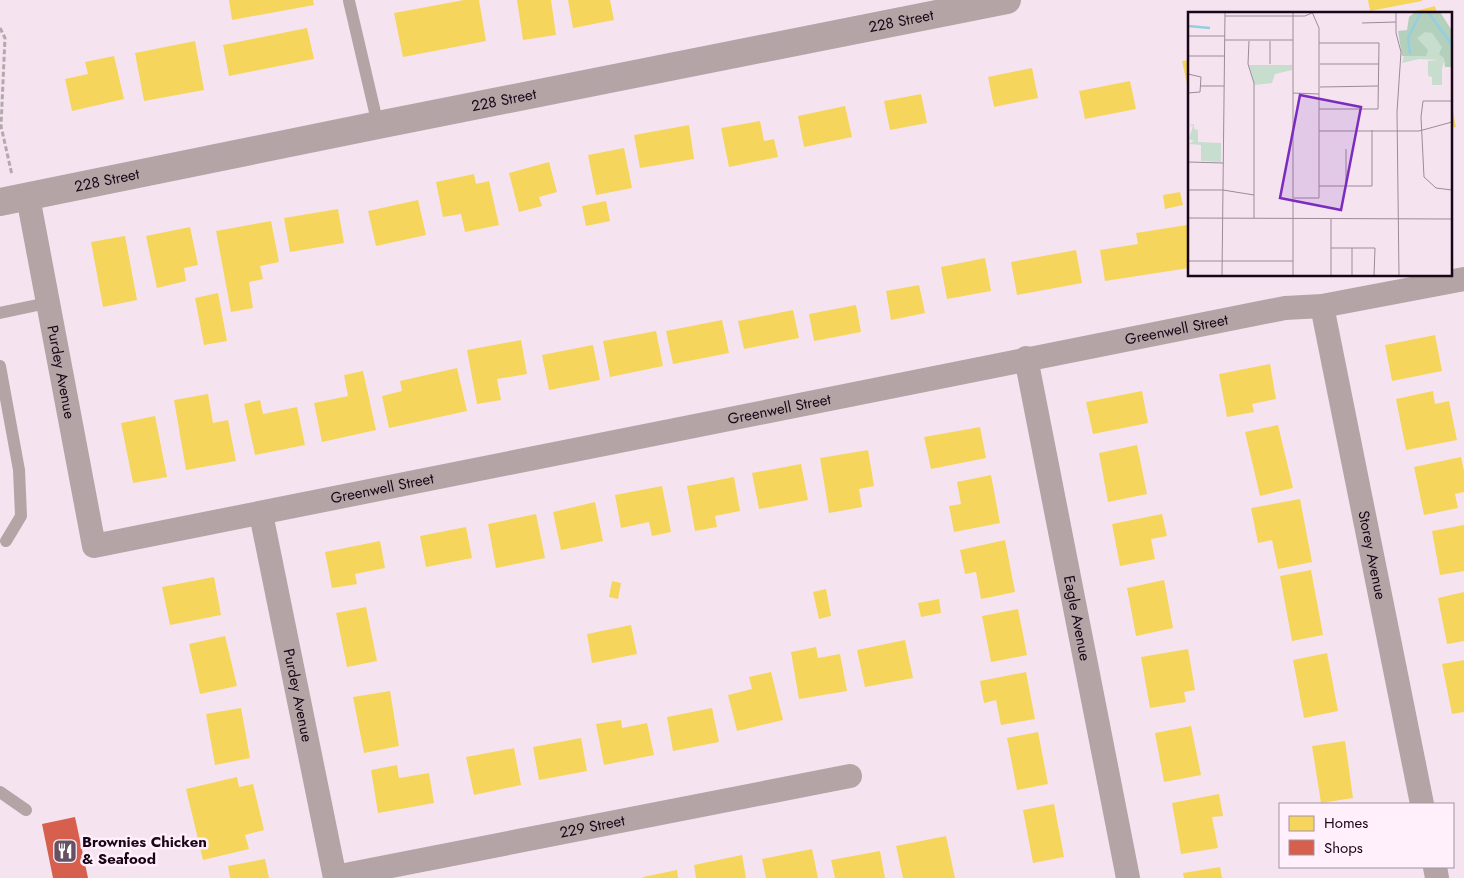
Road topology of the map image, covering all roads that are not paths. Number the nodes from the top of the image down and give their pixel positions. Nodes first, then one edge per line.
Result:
1 (1007, 0) edge
2 (349, 1) dead end
3 (378, 124) junction
4 (15, 199) edge
5 (1464, 279) edge
6 (47, 303) junction
7 (1322, 306) junction
8 (0, 313) edge
9 (1026, 358) junction
10 (0, 366) edge
11 (261, 514) junction
12 (6, 541) dead end
13 (94, 546) joint
14 (850, 776) dead end
15 (0, 792) edge
16 (1422, 803) edge
17 (26, 810) dead end
18 (335, 878) edge
19 (1128, 878) edge

1 - 3 street, 228 Street
2 - 3 lane
3 - 4 street, 228 Street
4 - 6 street, Purdey Avenue
5 - 7 street, Greenwell Street
6 - 8 lane
6 - 13 street, Purdey Avenue
7 - 9 street, Greenwell Street
7 - 16 street, Storey Avenue
9 - 11 street, Greenwell Street
9 - 19 street, Eagle Avenue
10 - 12 lane
11 - 13 street, Greenwell Street
11 - 18 street, Purdey Avenue
14 - 18 street, 229 Street
15 - 17 lane

